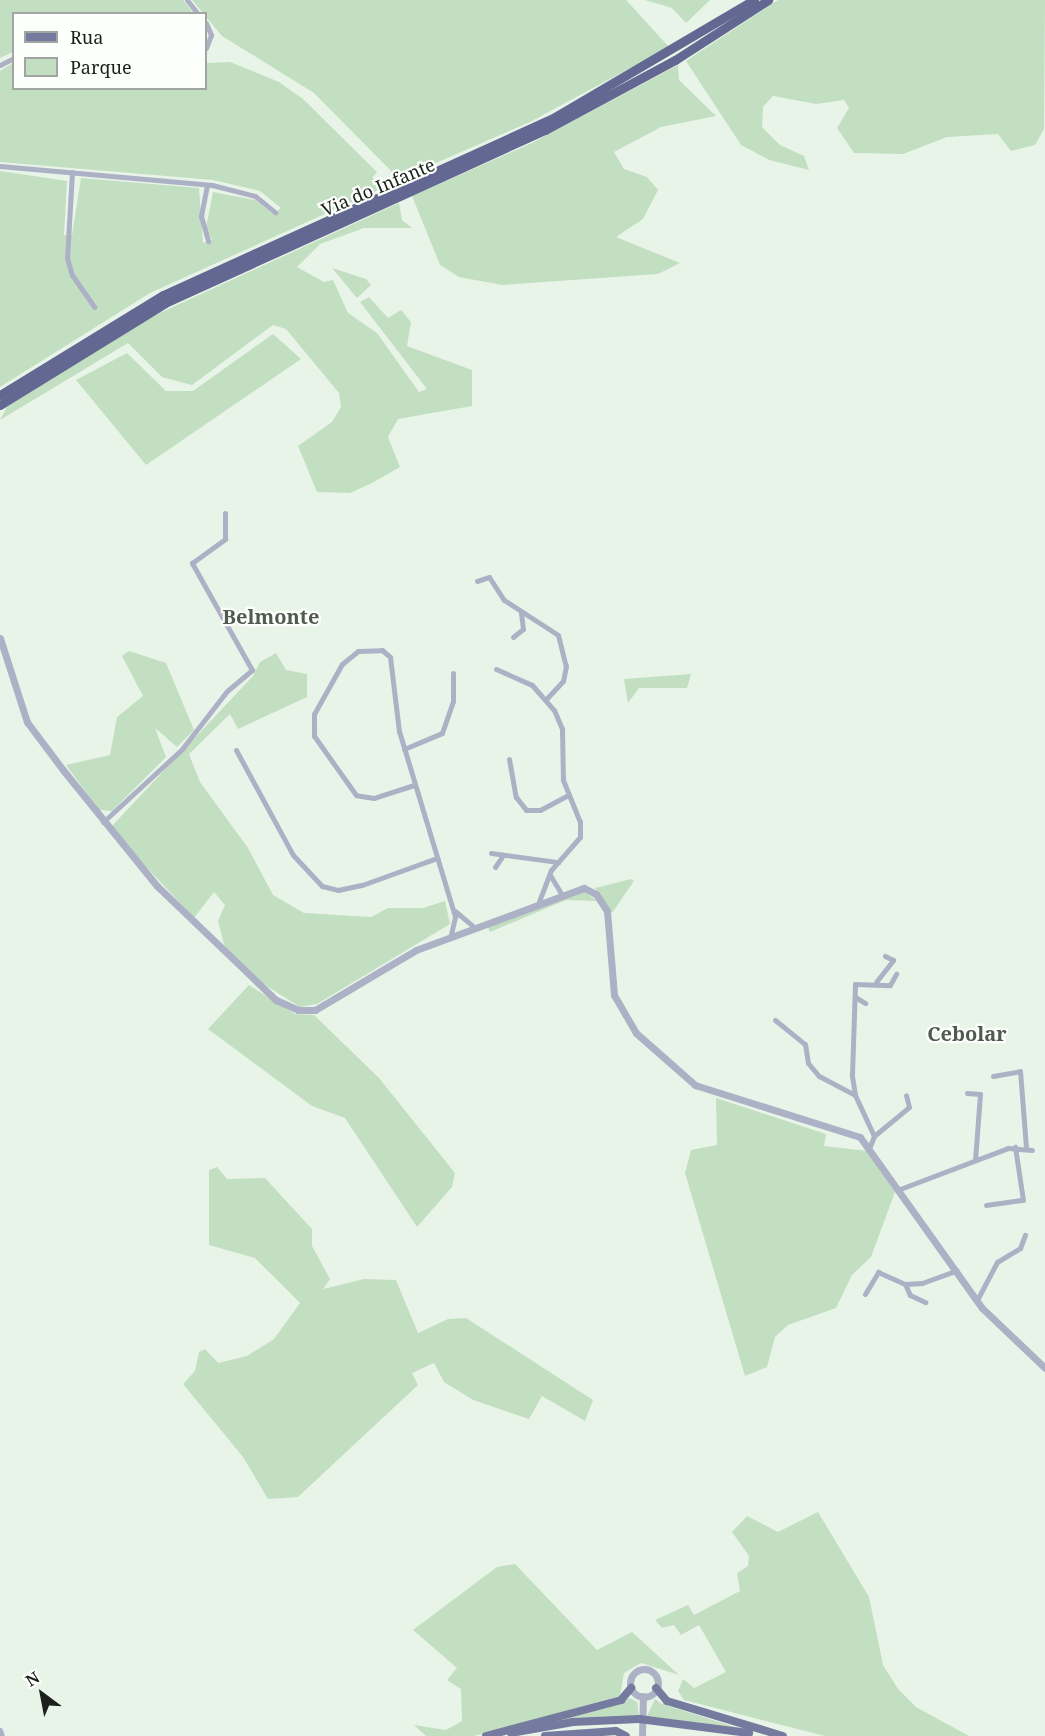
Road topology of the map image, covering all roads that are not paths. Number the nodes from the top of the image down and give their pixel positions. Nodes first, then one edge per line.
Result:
1 (187, 0) edge
2 (754, 0) edge
3 (768, 0) edge
4 (196, 12) edge
5 (207, 25) edge
6 (207, 45) edge
7 (0, 166) edge
8 (72, 172) junction
9 (207, 185) junction
10 (275, 212) dead end
11 (208, 241) dead end
12 (94, 307) dead end
13 (0, 395) edge
14 (0, 405) edge
15 (225, 513) dead end
16 (477, 581) dead end
17 (521, 612) junction
18 (513, 637) dead end
19 (0, 638) edge
20 (496, 669) dead end
21 (453, 673) dead end
22 (546, 699) junction
23 (404, 749) junction
24 (236, 750) dead end
25 (509, 759) dead end
26 (414, 785) junction
27 (568, 795) junction
28 (103, 822) junction
29 (491, 853) dead end
30 (503, 855) junction
31 (437, 858) junction
32 (558, 862) junction
33 (495, 867) dead end
34 (551, 870) junction
35 (561, 893) junction
36 (539, 901) junction
37 (452, 905) junction
38 (474, 927) junction
39 (451, 934) junction
40 (885, 956) dead end
41 (896, 974) dead end
42 (876, 982) junction
43 (855, 997) junction
44 (865, 1003) dead end
45 (775, 1020) dead end
46 (993, 1076) dead end
47 (967, 1093) dead end
48 (855, 1095) junction
49 (906, 1095) dead end
50 (874, 1136) junction
51 (870, 1146) junction
52 (1015, 1147) junction
53 (975, 1160) junction
54 (900, 1189) junction
55 (986, 1205) dead end
56 (1025, 1235) dead end
57 (957, 1270) junction
58 (905, 1284) junction
59 (865, 1294) dead end
60 (977, 1300) junction
61 (925, 1302) dead end
62 (1045, 1368) edge
63 (631, 1688) junction
64 (656, 1688) junction
65 (643, 1696) junction
66 (643, 1721) junction
67 (0, 1730) edge
68 (2, 1736) edge
69 (486, 1736) edge
70 (499, 1736) edge
71 (511, 1736) edge
72 (544, 1736) edge
73 (626, 1736) edge
74 (642, 1736) edge
75 (744, 1736) edge
76 (764, 1736) edge
77 (783, 1736) edge

1 - 4 street
2 - 13 highway, Via do Infante
3 - 14 highway, Via do Infante
5 - 6 street
7 - 8 street
8 - 9 street
8 - 12 street
9 - 10 street
9 - 11 street
15 - 28 street
16 - 17 street
17 - 18 street
17 - 22 street
19 - 28 street
20 - 22 street
21 - 23 street
22 - 27 street
23 - 26 street
23 - 26 street
24 - 31 street
25 - 27 street
26 - 31 street
27 - 32 street
28 - 39 street
29 - 30 street
30 - 32 street
30 - 33 street
31 - 37 street
32 - 34 street
34 - 35 street
34 - 36 street
35 - 36 street
35 - 51 street
36 - 38 street
37 - 38 street
37 - 39 street
38 - 39 street
40 - 42 street
41 - 42 street
42 - 43 street
43 - 44 street
43 - 48 street
45 - 48 street
46 - 52 street
47 - 53 street
48 - 50 street
49 - 50 street
50 - 51 street
51 - 54 street
52 - 53 street
52 - 55 street
53 - 54 street
54 - 57 street
56 - 60 street
57 - 58 street
57 - 60 street
58 - 59 street
58 - 61 street
60 - 62 street
63 - 64 street
63 - 65 street
63 - 69 main road
64 - 65 street
64 - 77 main road
65 - 74 street
66 - 70 main road
66 - 71 main road
66 - 75 main road
66 - 76 main road
67 - 68 street
72 - 73 main road

